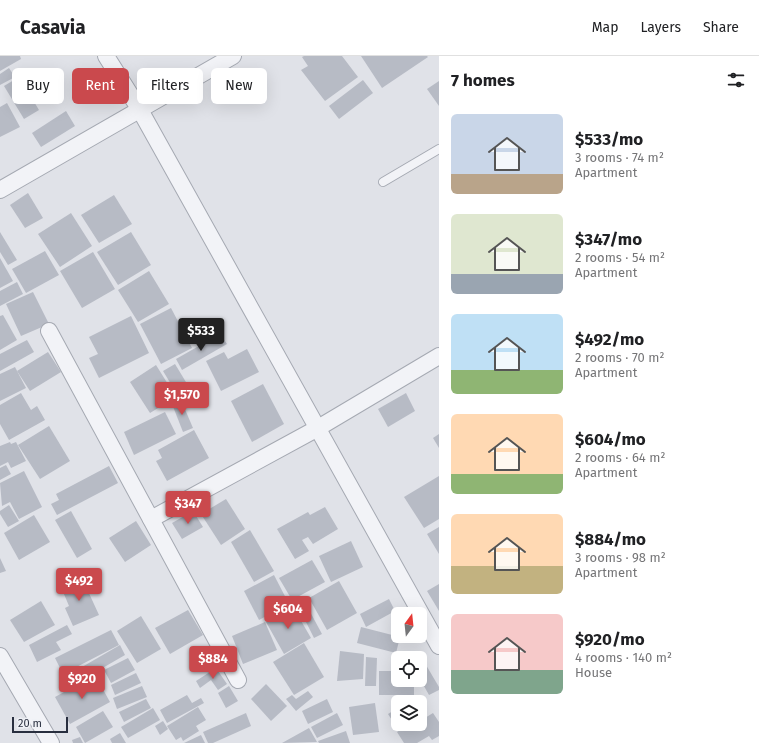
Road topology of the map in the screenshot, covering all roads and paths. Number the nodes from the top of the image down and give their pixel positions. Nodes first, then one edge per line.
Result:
1 (106, 56) edge
2 (232, 56) edge
3 (140, 110) junction
4 (439, 148) edge
5 (383, 182) dead end
6 (0, 190) edge
7 (49, 331) dead end
8 (439, 356) edge
9 (318, 428) junction
10 (151, 519) junction
11 (439, 646) edge
12 (0, 656) edge
13 (238, 680) dead end
14 (51, 743) edge

1 - 3 street
2 - 3 street
3 - 6 street
3 - 9 street
4 - 5 lane
7 - 10 street
8 - 9 street
9 - 10 street
9 - 11 street
10 - 13 street
12 - 14 street

